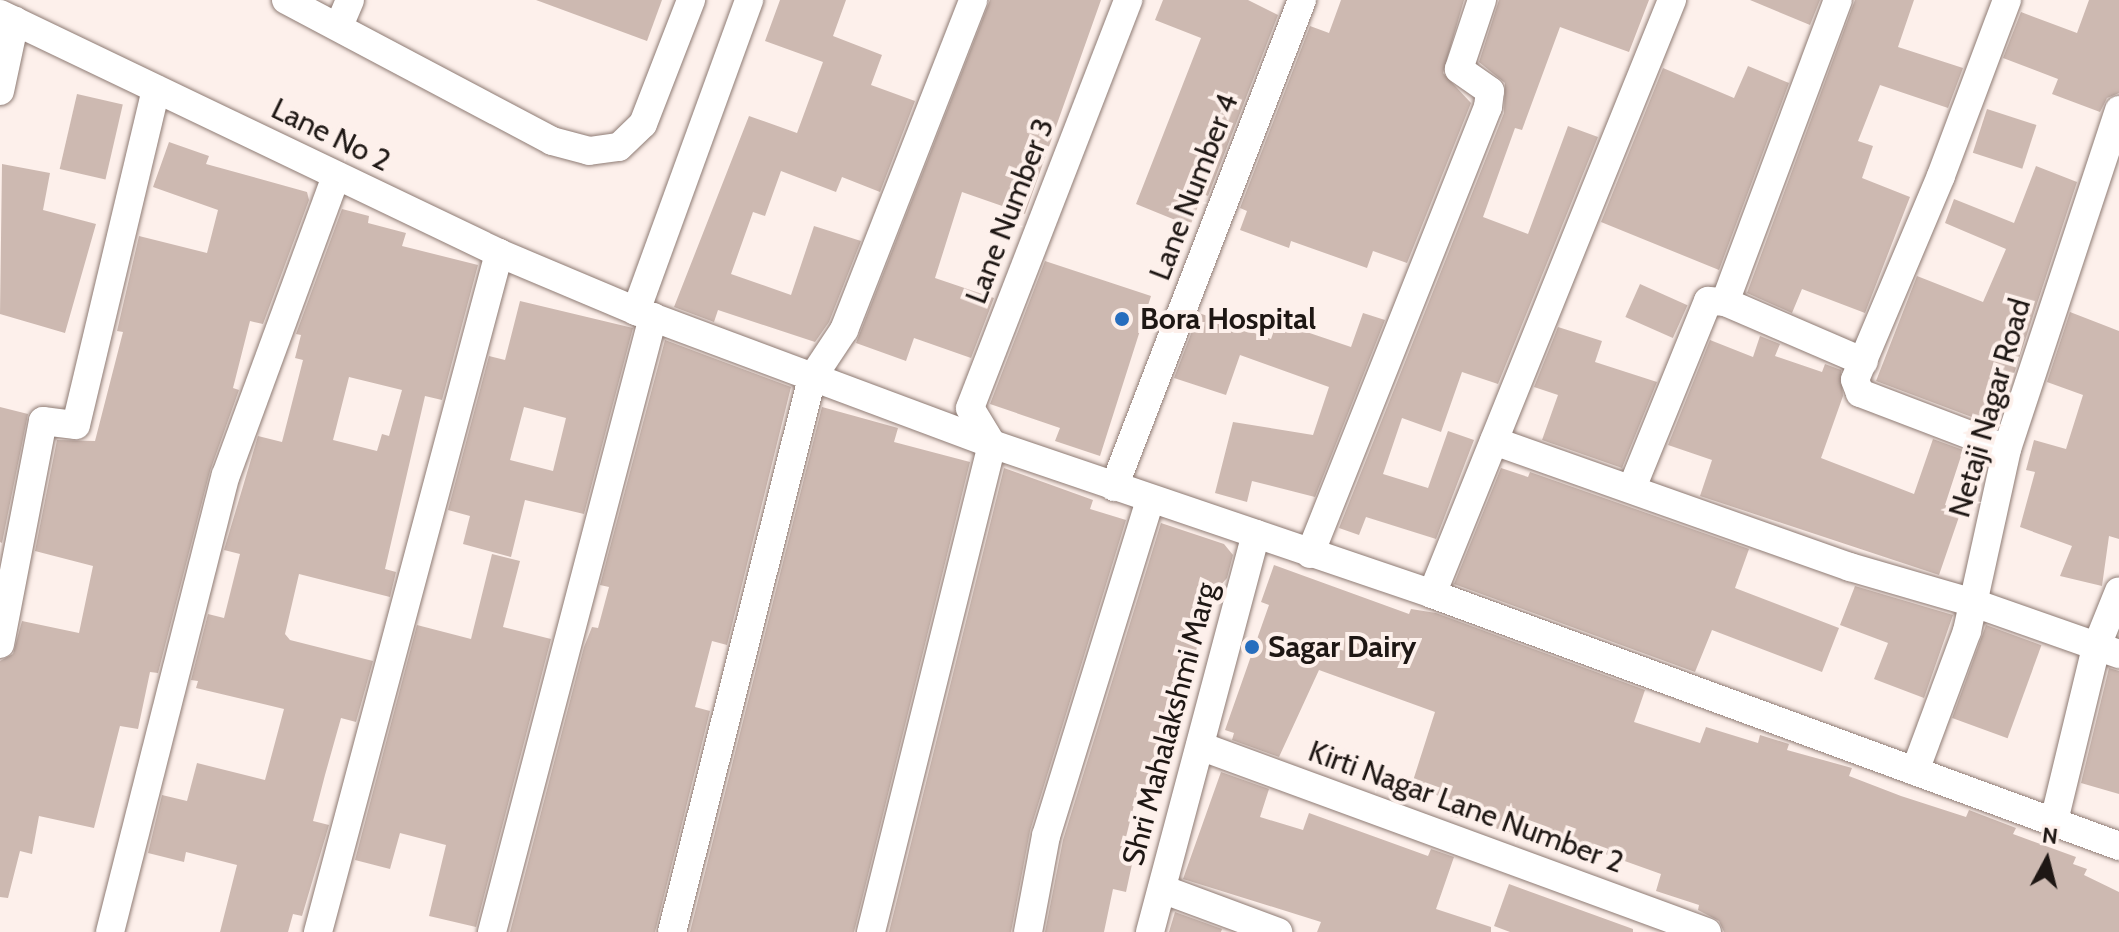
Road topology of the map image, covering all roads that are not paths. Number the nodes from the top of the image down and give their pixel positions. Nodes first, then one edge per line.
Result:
1 (286, 0) edge
2 (350, 0) edge
3 (691, 0) edge
4 (749, 0) edge
5 (973, 0) edge
6 (1128, 0) edge
7 (1302, 0) edge
8 (1482, 0) edge
9 (1672, 0) edge
10 (1838, 0) edge
11 (2007, 0) edge
12 (7, 18) edge
13 (339, 26) junction
14 (156, 89) junction
15 (0, 91) edge
16 (2119, 110) edge
17 (336, 176) junction
18 (499, 253) junction
19 (1725, 302) junction
20 (644, 314) junction
21 (1864, 362) junction
22 (812, 378) junction
23 (1494, 441) junction
24 (992, 444) junction
25 (2007, 449) junction
26 (1114, 487) junction
27 (1632, 488) junction
28 (1150, 499) junction
29 (1256, 534) junction
30 (1310, 554) junction
31 (2119, 591) edge
32 (1432, 594) junction
33 (1974, 603) junction
34 (0, 644) edge
35 (2108, 651) edge
36 (1200, 746) junction
37 (1915, 771) junction
38 (2054, 821) junction
39 (2119, 846) edge
40 (1162, 889) junction
41 (110, 932) edge
42 (318, 932) edge
43 (492, 932) edge
44 (672, 932) edge
45 (871, 932) edge
46 (1028, 932) edge
47 (1150, 932) edge
48 (1278, 932) edge
49 (1707, 932) edge

1 - 13 street
2 - 13 street
3 - 13 street
4 - 20 street
5 - 22 street
6 - 24 street, Lane Number 3
7 - 26 street, Lane Number 4
8 - 30 street
9 - 23 street
10 - 19 street
11 - 21 street
12 - 14 street, Lane No 2
12 - 15 street
14 - 17 street, Lane No 2
14 - 34 street
16 - 25 street, Netaji Nagar Road
17 - 18 street, Lane No 2
17 - 41 street
18 - 20 street, Lane No 2
18 - 42 street
19 - 21 street
19 - 27 street
20 - 22 street, Lane No 2
20 - 43 street
21 - 25 street
22 - 24 street, Lane No 2
22 - 44 street
23 - 27 street
23 - 32 street
24 - 26 street, Lane No 2
24 - 45 street
25 - 33 street, Netaji Nagar Road
26 - 28 street, Lane No 2
27 - 33 street
28 - 29 street, Lane No 2
28 - 46 street
29 - 30 street, Lane No 2
29 - 36 street, Shri Mahalakshmi Marg
30 - 32 street, Lane No 2
31 - 35 street
32 - 37 street, Lane No 2
33 - 35 street
33 - 37 street, Netaji Nagar Road
35 - 38 street
36 - 40 street, Shri Mahalakshmi Marg
36 - 49 street, Kirti Nagar Lane Number 2
37 - 38 street, Lane No 2
38 - 39 street, Lane No 2
40 - 47 street, Shri Mahalakshmi Marg
40 - 48 street

